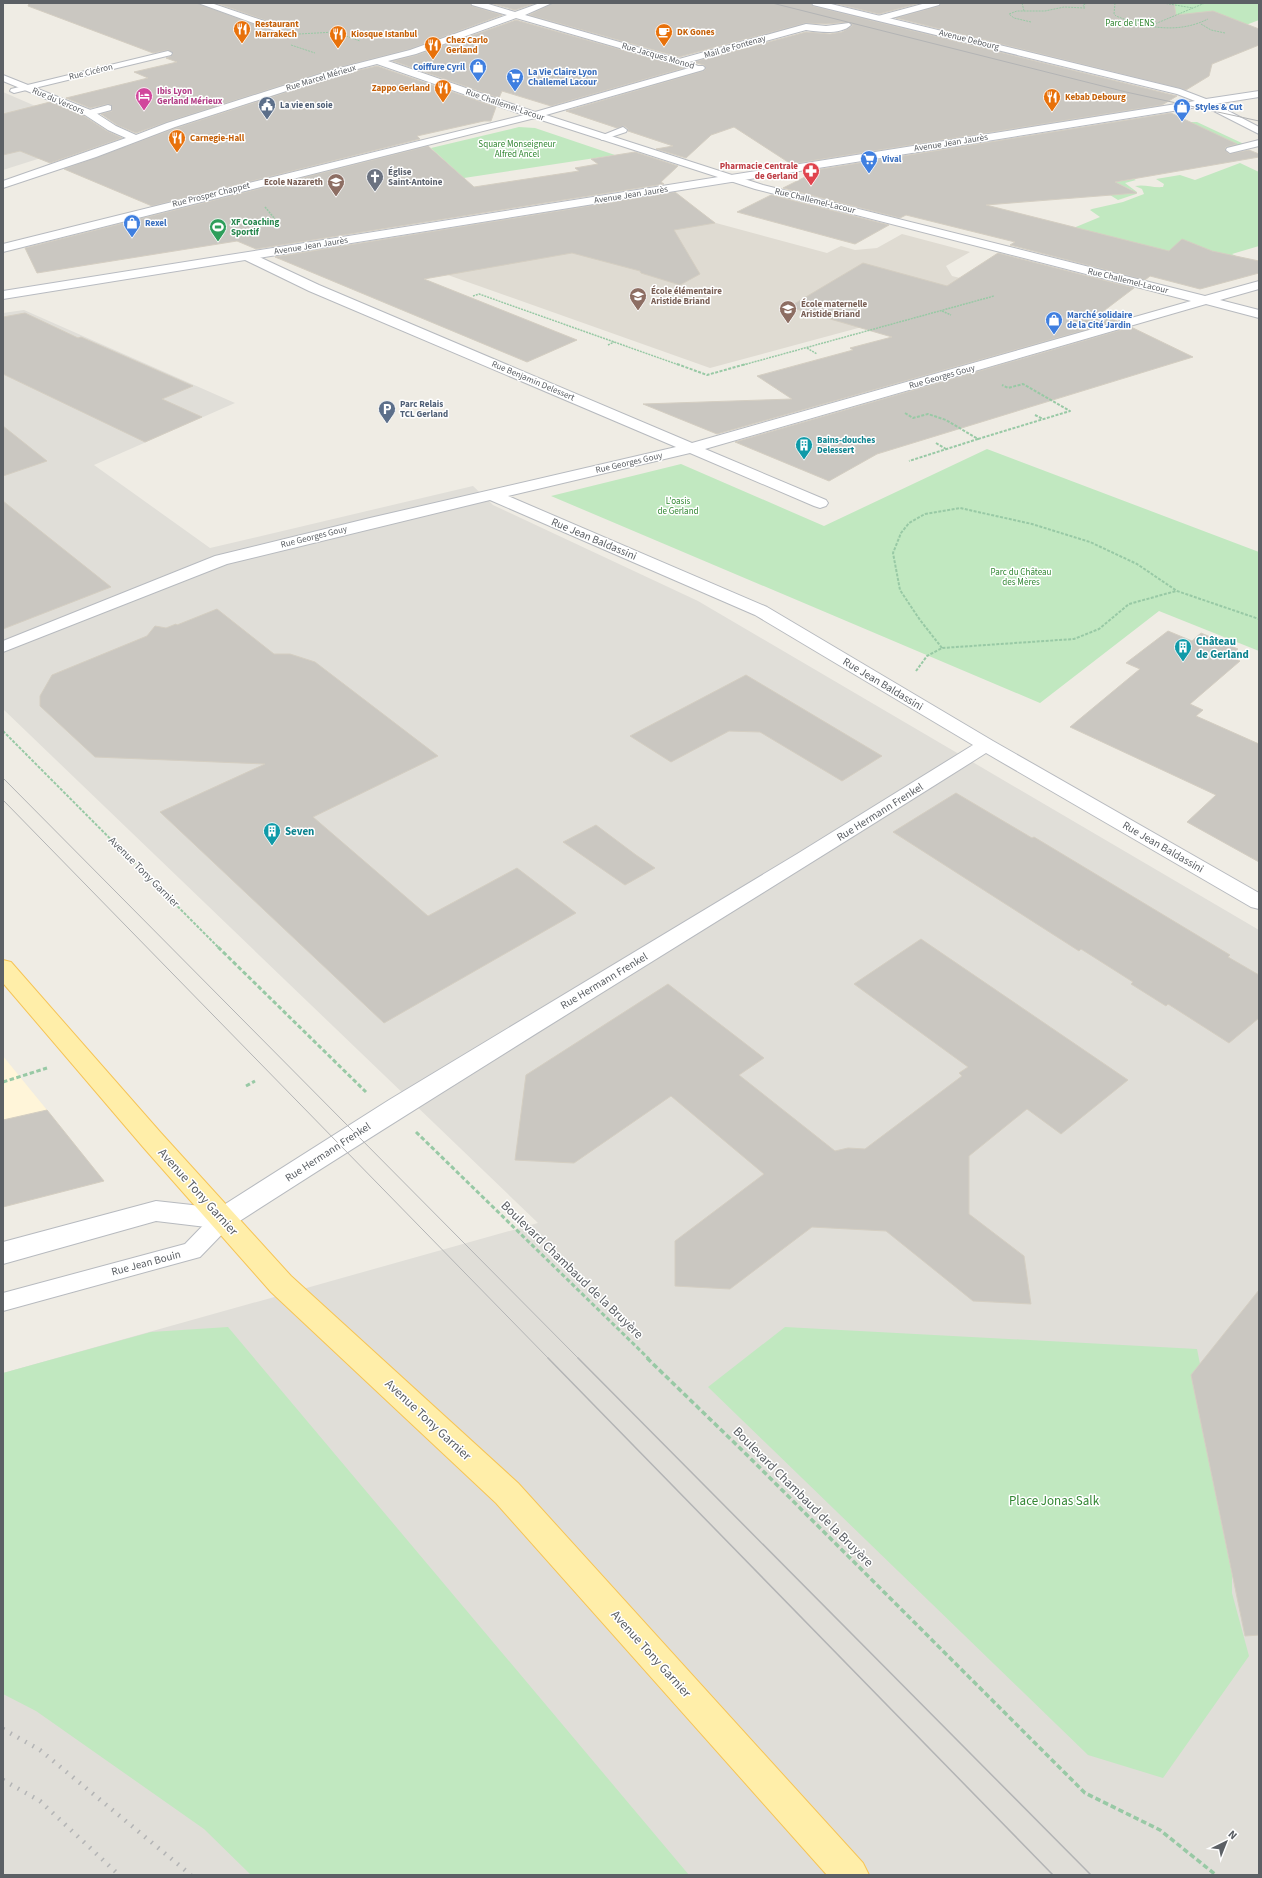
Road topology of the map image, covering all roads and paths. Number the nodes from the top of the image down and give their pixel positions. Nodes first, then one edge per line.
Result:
1 (202, 3) edge
2 (475, 3) edge
3 (548, 3) edge
4 (816, 3) edge
5 (936, 3) edge
6 (1022, 3) edge
7 (1088, 3) edge
8 (1115, 3) edge
9 (1164, 3) edge
10 (1205, 3) edge
11 (1193, 8) junction
12 (1024, 11) junction
13 (514, 14) junction
14 (881, 18) junction
15 (1208, 19) dead end
16 (1031, 22) dead end
17 (1201, 24) junction
18 (846, 25) dead end
19 (1149, 26) junction
20 (276, 28) joint
21 (1225, 33) dead end
22 (168, 53) dead end
23 (400, 55) junction
24 (378, 61) junction
25 (678, 62) junction
26 (660, 67) dead end
27 (627, 77) dead end
28 (3, 78) edge
29 (1122, 78) junction
30 (647, 83) junction
31 (3, 87) edge
32 (28, 88) junction
33 (14, 91) junction
34 (1259, 94) edge
35 (557, 100) dead end
36 (1204, 102) junction
37 (570, 105) junction
38 (1185, 106) junction
39 (108, 108) dead end
40 (89, 114) junction
41 (535, 115) junction
42 (112, 128) junction
43 (623, 130) dead end
44 (1259, 131) edge
45 (602, 137) junction
46 (1259, 137) edge
47 (136, 138) junction
48 (1259, 143) edge
49 (1230, 150) dead end
50 (732, 178) junction
51 (3, 185) edge
52 (3, 248) edge
53 (247, 256) junction
54 (1259, 285) edge
55 (3, 295) edge
56 (472, 296) dead end
57 (994, 296) dead end
58 (1205, 301) junction
59 (942, 310) junction
60 (1259, 314) edge
61 (951, 315) dead end
62 (614, 342) junction
63 (608, 345) dead end
64 (806, 347) junction
65 (817, 354) dead end
66 (997, 382) dead end
67 (902, 411) dead end
68 (1034, 414) dead end
69 (1043, 419) junction
70 (978, 439) junction
71 (936, 443) dead end
72 (692, 448) junction
73 (946, 449) junction
74 (909, 461) dead end
75 (493, 495) junction
76 (820, 503) dead end
77 (1177, 591) junction
78 (1259, 619) edge
79 (3, 647) edge
80 (942, 648) junction
81 (912, 676) dead end
82 (3, 731) edge
83 (986, 745) junction
84 (1259, 902) edge
85 (3, 968) edge
86 (47, 1068) dead end
87 (255, 1081) dead end
88 (3, 1082) edge
89 (246, 1086) dead end
90 (388, 1113) junction
91 (223, 1219) junction
92 (3, 1253) edge
93 (3, 1302) edge
94 (851, 1875) edge
95 (1216, 1875) edge

1 - 20 street
2 - 13 street, Rue Jacques Monod
3 - 13 street, Rue Marcel Mérieux
4 - 14 street, Avenue Debourg
5 - 14 street
6 - 12 path
7 - 12 path
8 - 19 path
9 - 11 path
10 - 11 path
11 - 19 path
12 - 16 path
13 - 23 street, Rue Marcel Mérieux
13 - 25 street, Rue Jacques Monod
14 - 29 street, Avenue Debourg
15 - 17 path
17 - 19 path
17 - 21 path
18 - 25 street, Mail de Fontenay
20 - 23 path
22 - 32 lane, Rue Cicéron
23 - 24 street, Rue Marcel Mérieux
24 - 41 street, Rue Challemel-Lacour
24 - 47 street, Rue Marcel Mérieux
25 - 26 street, Mail de Fontenay
25 - 30 street, Rue Jacques Monod
27 - 30 street
28 - 32 street, Rue du Vercors
29 - 36 street, Avenue Debourg
29 - 38 street, Avenue Debourg
30 - 37 street, Rue Jacques Monod
31 - 33 street, Rue du Vercors
32 - 33 lane, Rue Cicéron
32 - 40 street, Rue du Vercors
33 - 42 street, Rue du Vercors
34 - 36 street, Avenue Jean Jaurès
35 - 37 street
36 - 38 street, Avenue Jean Jaurès
36 - 44 street, Avenue Debourg
37 - 41 street, Rue Jacques Monod
38 - 46 street, Avenue Debourg
38 - 50 street, Avenue Jean Jaurès
39 - 40 lane
40 - 42 street, Rue du Vercors
41 - 45 street, Rue Challemel-Lacour
41 - 52 street, Rue Prosper Chappet
42 - 47 street, Rue du Vercors
43 - 45 lane
45 - 50 street, Rue Challemel-Lacour
47 - 51 street, Rue Marcel Mérieux
48 - 49 lane
50 - 53 street, Avenue Jean Jaurès
50 - 58 street, Rue Challemel-Lacour
53 - 55 street, Avenue Jean Jaurès
53 - 72 street, Rue Benjamin Delessert
54 - 58 street, Rue Georges Gouy
56 - 62 path
57 - 59 path
58 - 60 street, Rue Challemel-Lacour
58 - 72 street, Rue Georges Gouy
59 - 61 path
59 - 64 path
62 - 63 path
62 - 64 path
64 - 65 path
66 - 69 path
67 - 70 path
68 - 69 path
69 - 70 path
70 - 73 path
71 - 73 path
72 - 75 street, Rue Georges Gouy
72 - 76 street, Rue Benjamin Delessert
73 - 74 path
75 - 79 street, Rue Georges Gouy
75 - 83 street, Rue Jean Baldassini
77 - 78 path
77 - 80 path
77 - 80 path
80 - 81 path
82 - 90 path, Avenue Tony Garnier
83 - 84 street, Rue Jean Baldassini
83 - 90 street, Rue Hermann Frenkel
85 - 91 main road, Avenue Tony Garnier
86 - 88 path
87 - 89 path
90 - 91 street, Rue Hermann Frenkel
90 - 95 path, Boulevard Chambaud de la Bruyère
91 - 92 street
91 - 93 lane, Rue Jean Bouin
91 - 94 main road, Avenue Tony Garnier

